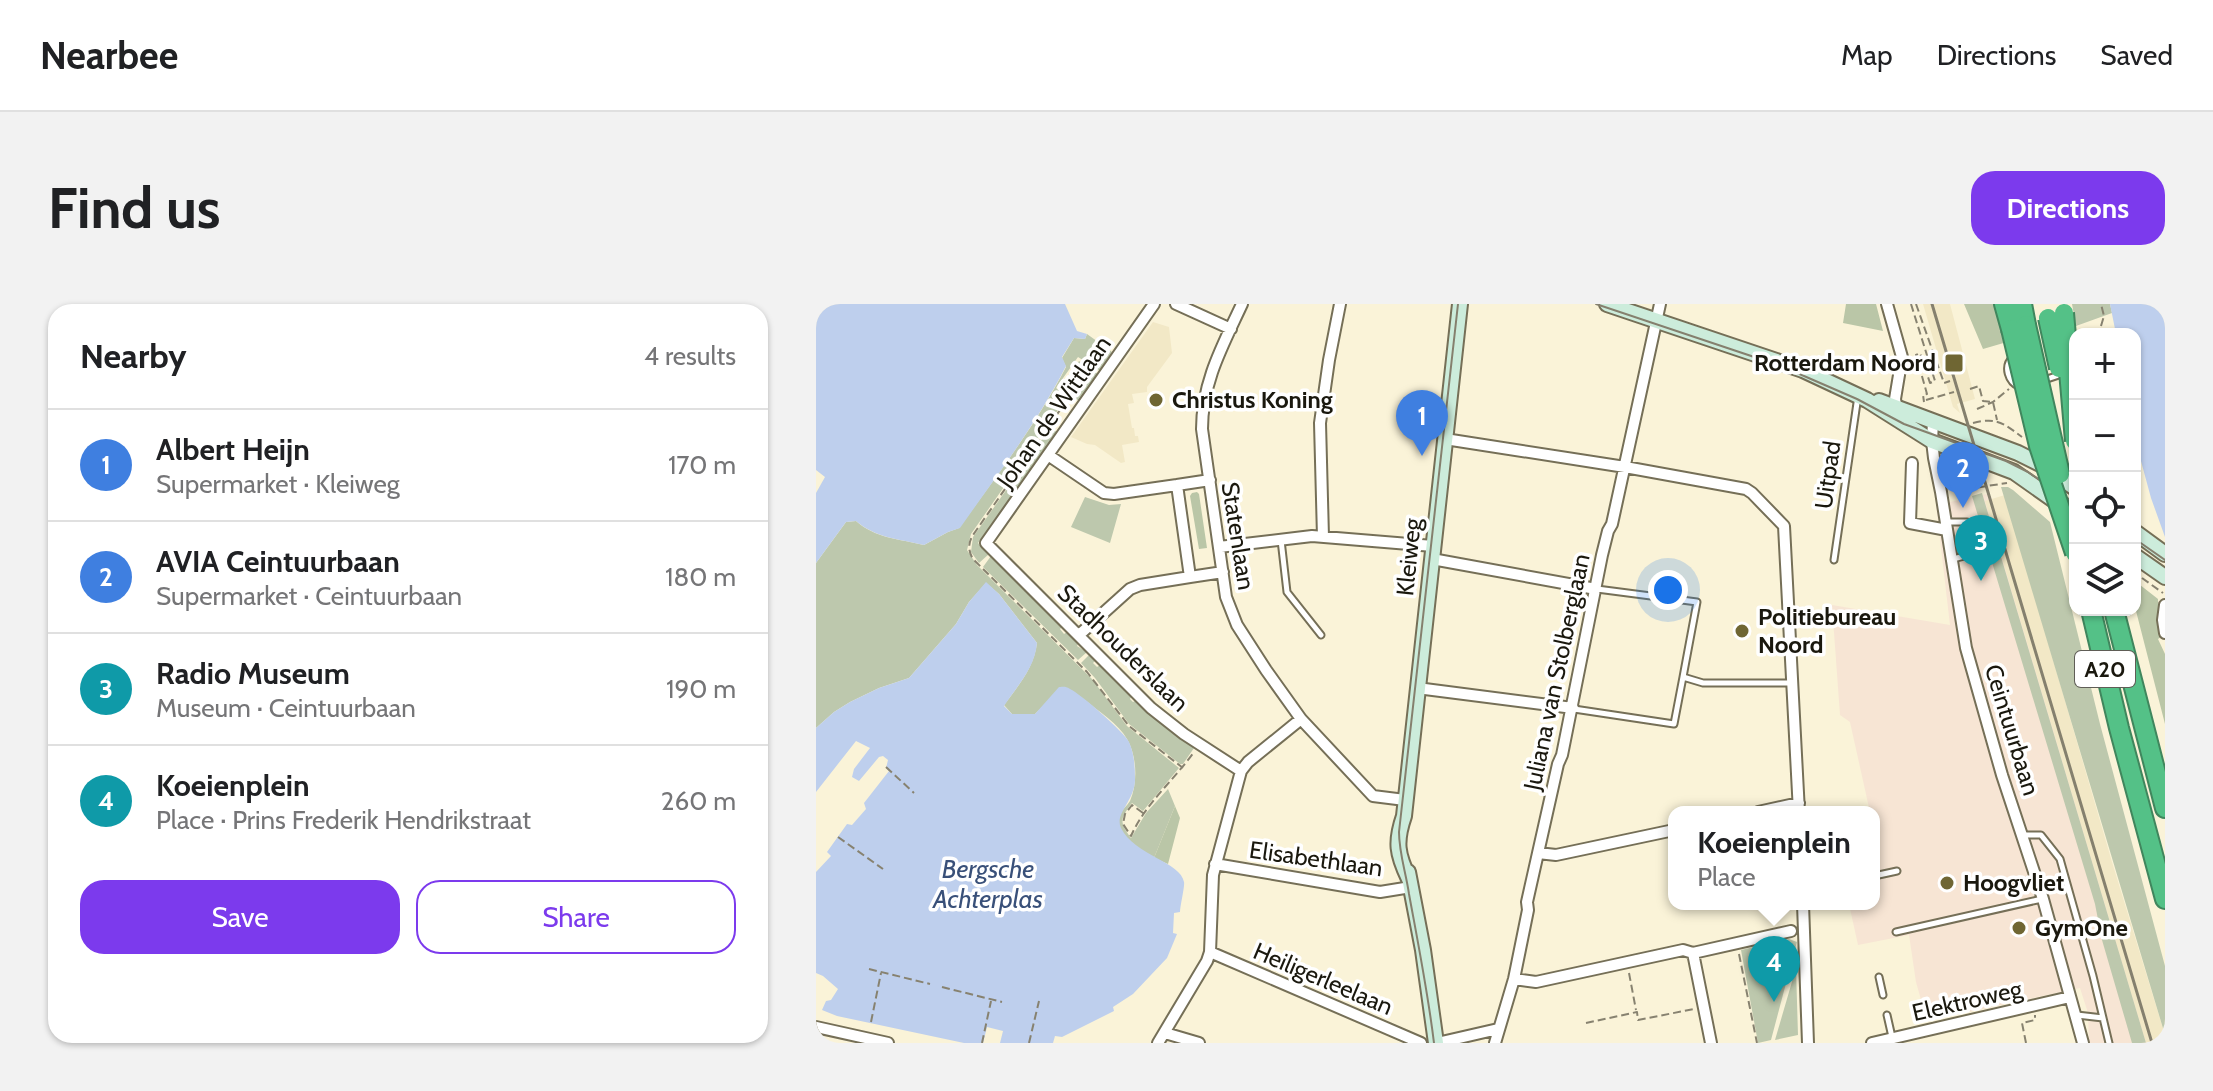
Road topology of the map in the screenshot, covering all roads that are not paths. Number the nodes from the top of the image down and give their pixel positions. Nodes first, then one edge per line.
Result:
1 (1154, 304) edge
2 (1176, 304) edge
3 (1242, 304) edge
4 (1340, 304) edge
5 (1460, 304) edge
6 (1607, 304) edge
7 (1660, 304) edge
8 (1887, 304) edge
9 (2004, 304) edge
10 (2022, 304) edge
11 (2055, 310) edge
12 (1657, 322) junction
13 (2019, 327) junction
14 (1231, 329) junction
15 (2069, 339) edge
16 (2069, 373) edge
17 (1862, 398) junction
18 (2069, 402) edge
19 (1898, 414) junction
20 (1933, 422) junction
21 (1445, 439) junction
22 (1932, 441) junction
23 (1048, 455) junction
24 (1912, 463) dead end
25 (1625, 467) junction
26 (1210, 480) junction
27 (2069, 484) edge
28 (1177, 485) junction
29 (2069, 511) edge
30 (2069, 519) edge
31 (1947, 526) junction
32 (2141, 536) edge
33 (1323, 537) junction
34 (1281, 540) junction
35 (986, 543) joint
36 (2072, 544) edge
37 (1219, 547) junction
38 (1432, 553) junction
39 (2165, 554) edge
40 (1834, 560) dead end
41 (1952, 560) junction
42 (2141, 560) edge
43 (1223, 572) junction
44 (1190, 577) junction
45 (2165, 577) edge
46 (1596, 589) junction
47 (2165, 605) edge
48 (2092, 616) edge
49 (2116, 616) edge
50 (2165, 633) edge
51 (1079, 635) junction
52 (1321, 635) dead end
53 (1683, 677) junction
54 (1792, 683) junction
55 (1417, 688) junction
56 (1573, 708) junction
57 (1301, 719) junction
58 (1241, 771) junction
59 (1405, 800) junction
60 (1799, 806) edge
61 (2165, 808) edge
62 (1668, 831) edge
63 (2023, 835) junction
64 (1538, 853) junction
65 (1215, 864) junction
66 (1897, 871) dead end
67 (1880, 875) edge
68 (1410, 883) junction
69 (2043, 899) junction
70 (2165, 899) edge
71 (1803, 910) edge
72 (1791, 931) dead end
73 (1896, 932) dead end
74 (1210, 952) junction
75 (1693, 953) junction
76 (1879, 977) dead end
77 (1514, 979) junction
78 (1883, 995) dead end
79 (2070, 997) junction
80 (1887, 1015) dead end
81 (2076, 1015) junction
82 (2103, 1018) junction
83 (816, 1027) edge
84 (1498, 1029) junction
85 (1165, 1033) junction
86 (1892, 1038) junction
87 (1877, 1042) edge
88 (888, 1043) edge
89 (1158, 1043) edge
90 (1199, 1043) edge
91 (1421, 1043) edge
92 (1436, 1043) edge
93 (1495, 1043) edge
94 (1711, 1043) edge
95 (1808, 1043) edge
96 (2083, 1043) edge
97 (2109, 1043) edge

1 - 23 street, Johan de Wittlaan
2 - 14 street
3 - 14 street, Statenlaan
4 - 33 street
5 - 21 street, Kleiweg
6 - 12 street
7 - 12 street, Juliana van Stolberglaan
8 - 19 street
9 - 13 highway
10 - 13 highway
11 - 18 highway, bridge
12 - 17 street
12 - 25 street, Juliana van Stolberglaan
13 - 30 highway, bridge
13 - 36 highway, bridge
14 - 26 street, Statenlaan
15 - 16 lane
17 - 19 street
17 - 40 lane, Uitpad
19 - 20 street
19 - 22 street
20 - 22 street, Ceintuurbaan
20 - 27 street
21 - 25 street
21 - 38 street, Kleiweg
22 - 29 street
22 - 31 street, Ceintuurbaan
23 - 28 street
23 - 35 street, Johan de Wittlaan
24 - 31 street
25 - 46 street, Juliana van Stolberglaan
25 - 54 street
26 - 28 street
26 - 37 street, Statenlaan
28 - 44 street
31 - 41 street, Ceintuurbaan
31 - 41 lane
32 - 39 street
33 - 34 street
33 - 38 street
34 - 37 street
34 - 52 lane
35 - 51 street, Stadhouderslaan
37 - 43 street, Statenlaan
38 - 46 street
38 - 55 street, Kleiweg
41 - 63 street, Ceintuurbaan
42 - 45 street
43 - 44 street
43 - 57 street, Statenlaan
44 - 51 street
46 - 53 lane
46 - 56 street, Juliana van Stolberglaan
47 - 50 street
48 - 70 highway, A20
49 - 61 highway, A20
51 - 58 street, Stadhouderslaan
53 - 54 lane
53 - 56 lane
54 - 60 street
55 - 56 street
55 - 59 street, Kleiweg
56 - 64 street, Juliana van Stolberglaan
57 - 58 street
57 - 59 street, Statenlaan
58 - 65 street
59 - 68 street, Kleiweg
62 - 64 street
63 - 69 street, Ceintuurbaan
63 - 82 lane
64 - 77 street, Juliana van Stolberglaan
65 - 68 street, Elisabethlaan
65 - 74 street
66 - 67 lane
68 - 92 street, Kleiweg
69 - 73 lane
69 - 79 street, Ceintuurbaan
71 - 95 street
72 - 75 street
74 - 85 street
74 - 91 street, Heiligerleelaan
75 - 77 street
75 - 94 street
76 - 78 lane
77 - 84 street, Juliana van Stolberglaan
79 - 81 street, Ceintuurbaan
79 - 86 street, Elektroweg
80 - 86 lane
81 - 82 lane
81 - 96 street, Ceintuurbaan
82 - 97 lane
83 - 88 street
84 - 92 street
84 - 93 street, Juliana van Stolberglaan
85 - 89 street
85 - 90 street
86 - 87 street, Elektroweg

